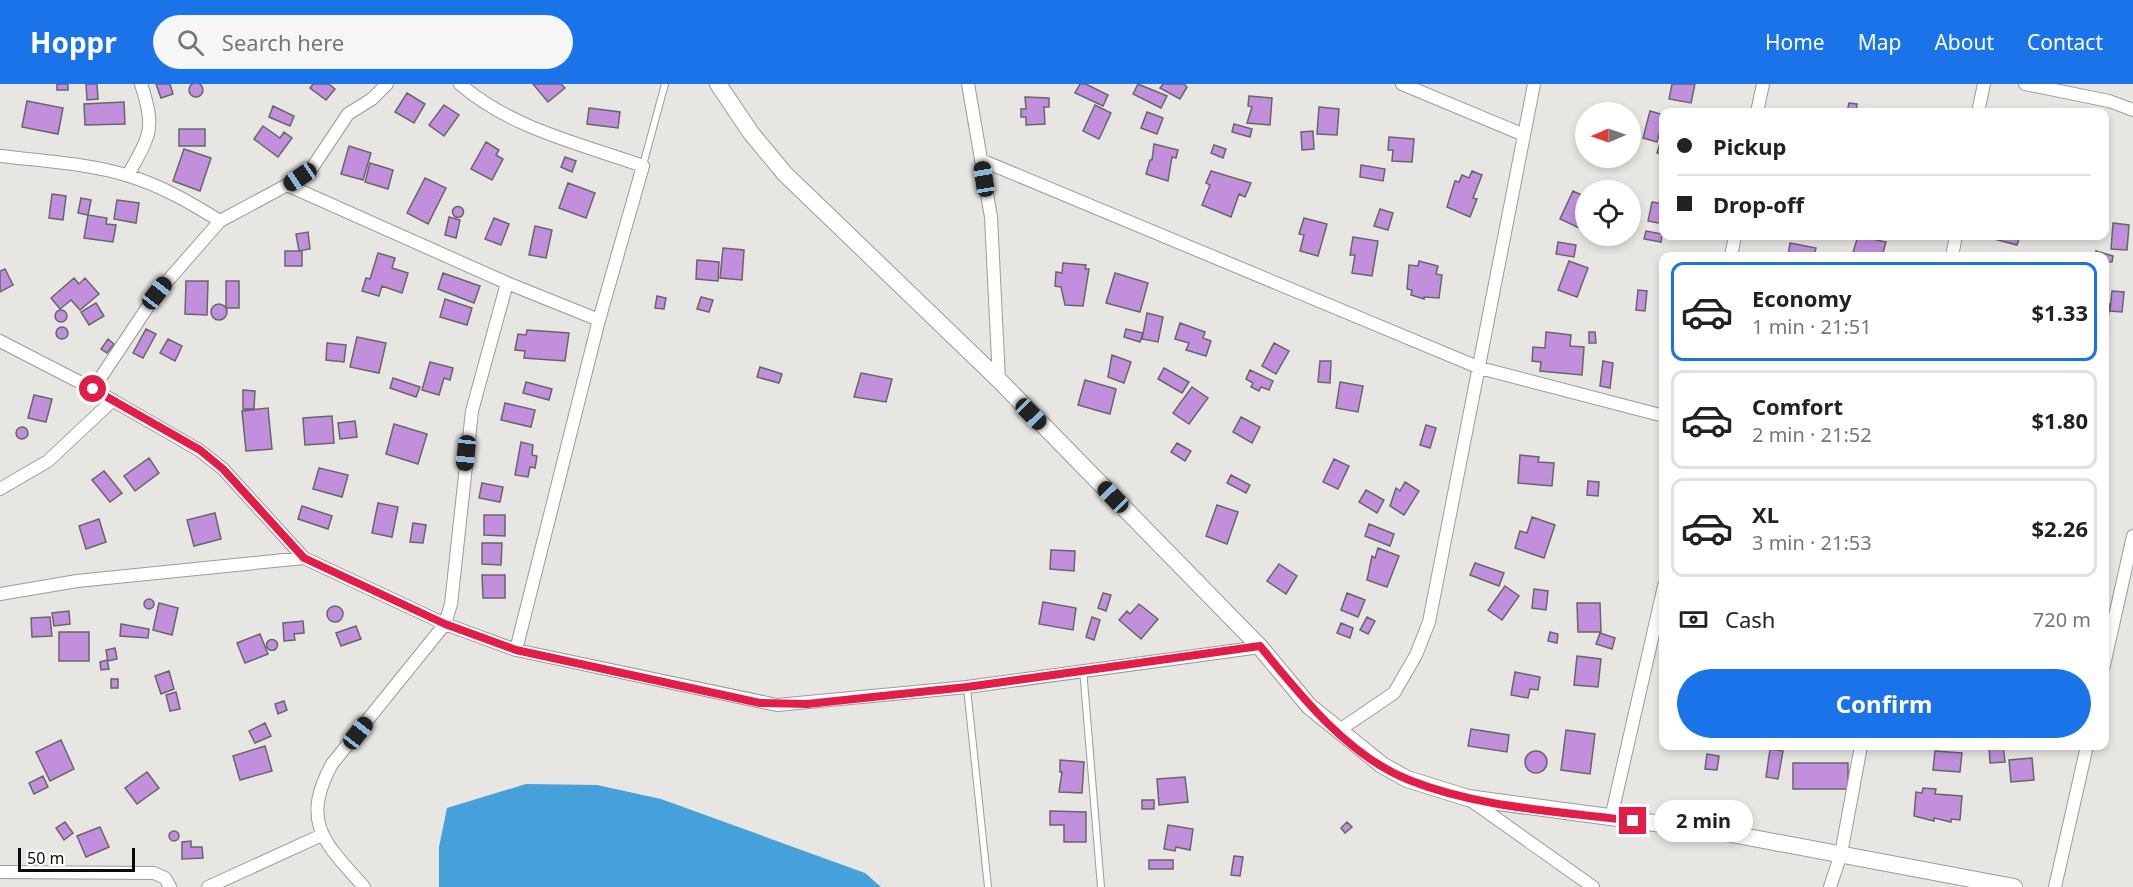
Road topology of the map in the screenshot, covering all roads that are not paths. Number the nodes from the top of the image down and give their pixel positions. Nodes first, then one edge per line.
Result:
1 (141, 84) edge
2 (387, 84) edge
3 (460, 84) edge
4 (665, 84) edge
5 (718, 84) edge
6 (968, 84) edge
7 (1402, 84) edge
8 (1534, 84) edge
9 (1763, 84) edge
10 (1984, 84) edge
11 (2025, 84) edge
12 (1758, 108) edge
13 (1979, 108) edge
14 (2133, 110) edge
15 (1524, 135) junction
16 (0, 156) edge
17 (981, 160) junction
18 (643, 166) junction
19 (128, 176) junction
20 (287, 185) junction
21 (220, 221) junction
22 (507, 283) junction
23 (599, 320) junction
24 (0, 341) edge
25 (1480, 369) junction
26 (999, 380) junction
27 (93, 389) junction
28 (113, 400) junction
29 (1659, 415) edge
30 (0, 489) edge
31 (2133, 536) edge
32 (304, 558) junction
33 (0, 594) edge
34 (1659, 607) edge
35 (445, 624) junction
36 (2109, 643) edge
37 (1260, 646) junction
38 (516, 650) junction
39 (1083, 669) junction
40 (967, 687) junction
41 (1338, 731) junction
42 (1860, 750) edge
43 (2086, 750) edge
44 (1468, 798) junction
45 (1611, 818) junction
46 (322, 836) junction
47 (1840, 854) junction
48 (0, 872) edge
49 (170, 887) edge
50 (208, 887) edge
51 (364, 887) edge
52 (988, 887) edge
53 (1101, 887) edge
54 (1593, 887) edge
55 (1830, 887) edge
56 (2014, 887) edge
57 (2055, 887) edge

1 - 19 street
2 - 20 street
3 - 18 street
4 - 18 lane
5 - 26 street
6 - 17 street
7 - 15 street
8 - 15 street
9 - 12 street
10 - 13 street
11 - 14 street
15 - 25 street
16 - 19 street
17 - 25 street
17 - 26 street
18 - 23 street
19 - 21 street
20 - 21 street
20 - 22 street
21 - 27 street
22 - 23 street
22 - 35 street
23 - 38 street
24 - 27 street
25 - 29 street
25 - 41 street
26 - 37 street
27 - 28 street
28 - 30 street
28 - 32 street
31 - 36 street
32 - 33 street
32 - 35 street
34 - 45 street
35 - 38 street
35 - 46 street
37 - 39 street
37 - 41 street
38 - 40 street
39 - 40 street
39 - 53 lane
40 - 52 lane
41 - 44 street
42 - 47 street
43 - 57 street
44 - 45 street
44 - 54 street
45 - 47 street
46 - 50 street
46 - 51 street
47 - 55 street
47 - 56 street
48 - 49 street

